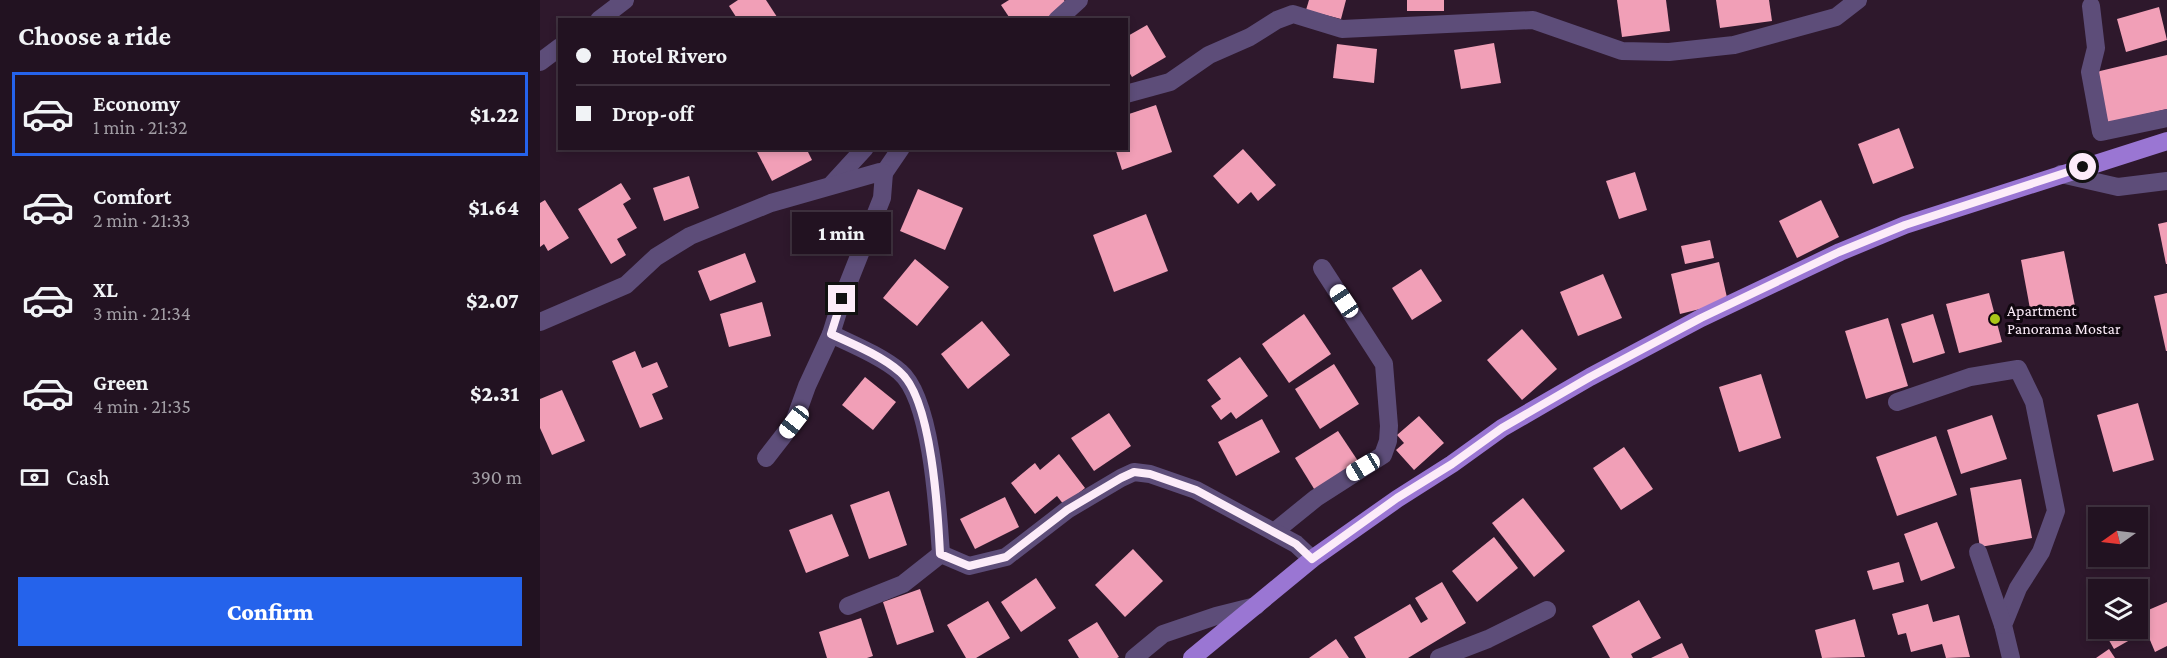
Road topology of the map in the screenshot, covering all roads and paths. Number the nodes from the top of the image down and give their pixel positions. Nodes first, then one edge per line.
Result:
1 (625, 0) edge
2 (1078, 0) edge
3 (1858, 0) edge
4 (2091, 6) dead end
5 (601, 18) edge
6 (1059, 18) edge
7 (558, 48) edge
8 (540, 62) edge
9 (1128, 93) edge
10 (2167, 118) edge
11 (2167, 141) edge
12 (863, 150) edge
13 (900, 150) edge
14 (884, 173) junction
15 (2061, 174) junction
16 (2167, 181) edge
17 (829, 187) junction
18 (1322, 268) dead end
19 (540, 322) edge
20 (831, 334) junction
21 (1897, 402) dead end
22 (766, 458) dead end
23 (1274, 532) junction
24 (1978, 552) dead end
25 (940, 554) junction
26 (1312, 559) junction
27 (848, 606) dead end
28 (1256, 606) junction
29 (1547, 610) dead end
30 (2003, 625) junction
31 (1134, 658) edge
32 (1192, 658) edge
33 (1439, 658) edge
34 (2012, 658) edge

1 - 5 street
2 - 6 street
3 - 9 street
4 - 10 street
7 - 8 street
11 - 15 main road
12 - 17 street
13 - 14 street
14 - 17 street
14 - 20 street
15 - 16 street
15 - 26 main road
17 - 19 street
18 - 23 street
20 - 22 street
20 - 25 street
21 - 30 street
23 - 25 street
23 - 26 street
24 - 30 street
25 - 27 street
26 - 28 main road
28 - 31 street
28 - 32 main road
29 - 33 street
30 - 34 street

